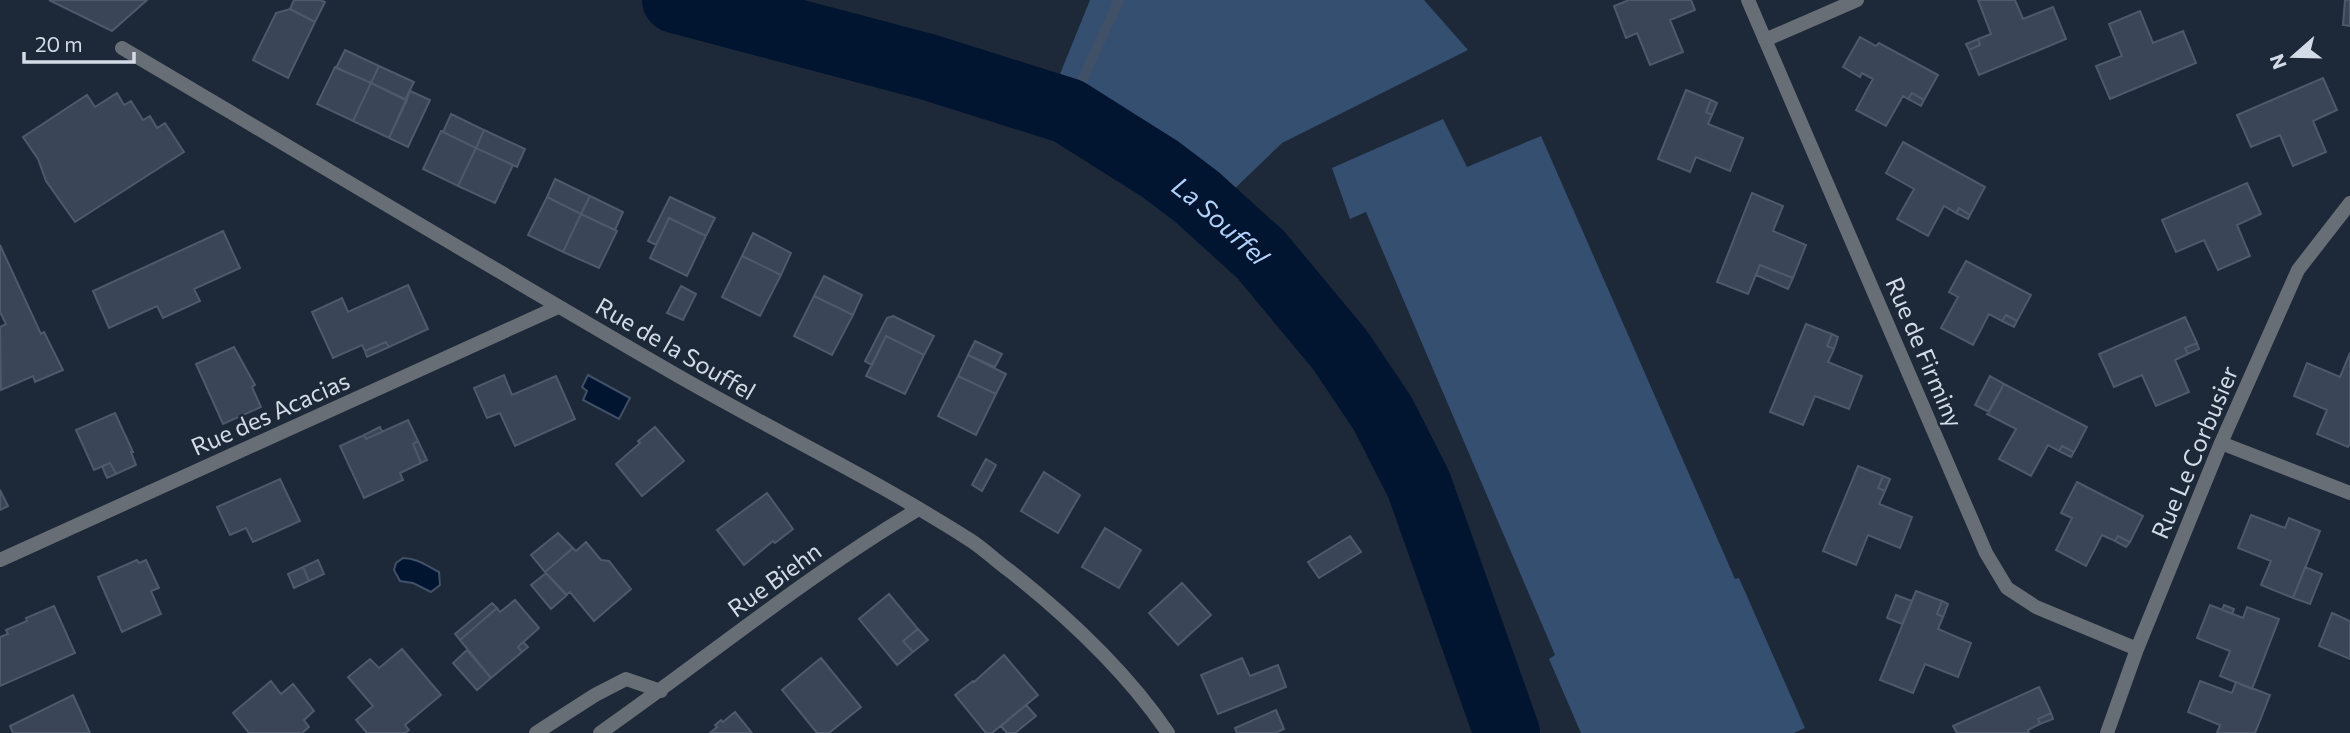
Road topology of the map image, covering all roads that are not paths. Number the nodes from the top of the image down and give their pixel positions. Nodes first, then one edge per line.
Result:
1 (1748, 0) edge
2 (1857, 0) edge
3 (1765, 40) junction
4 (122, 48) dead end
5 (2350, 203) edge
6 (558, 307) junction
7 (2221, 443) junction
8 (2350, 493) edge
9 (918, 510) junction
10 (0, 560) edge
11 (2137, 649) junction
12 (661, 691) junction
13 (536, 733) edge
14 (600, 733) edge
15 (1168, 733) edge
16 (2106, 733) edge

1 - 3 street, Rue de Firminy
2 - 3 street
3 - 11 street, Rue de Firminy
4 - 6 street, Rue de la Souffel
5 - 7 street, Rue Le Corbusier
6 - 9 street, Rue de la Souffel
6 - 10 street, Rue des Acacias
7 - 8 street
7 - 11 street, Rue Le Corbusier
9 - 12 street, Rue Biehn
9 - 15 street, Rue de la Souffel
11 - 16 street, Rue Le Corbusier
12 - 13 street
12 - 14 street, Rue Biehn

